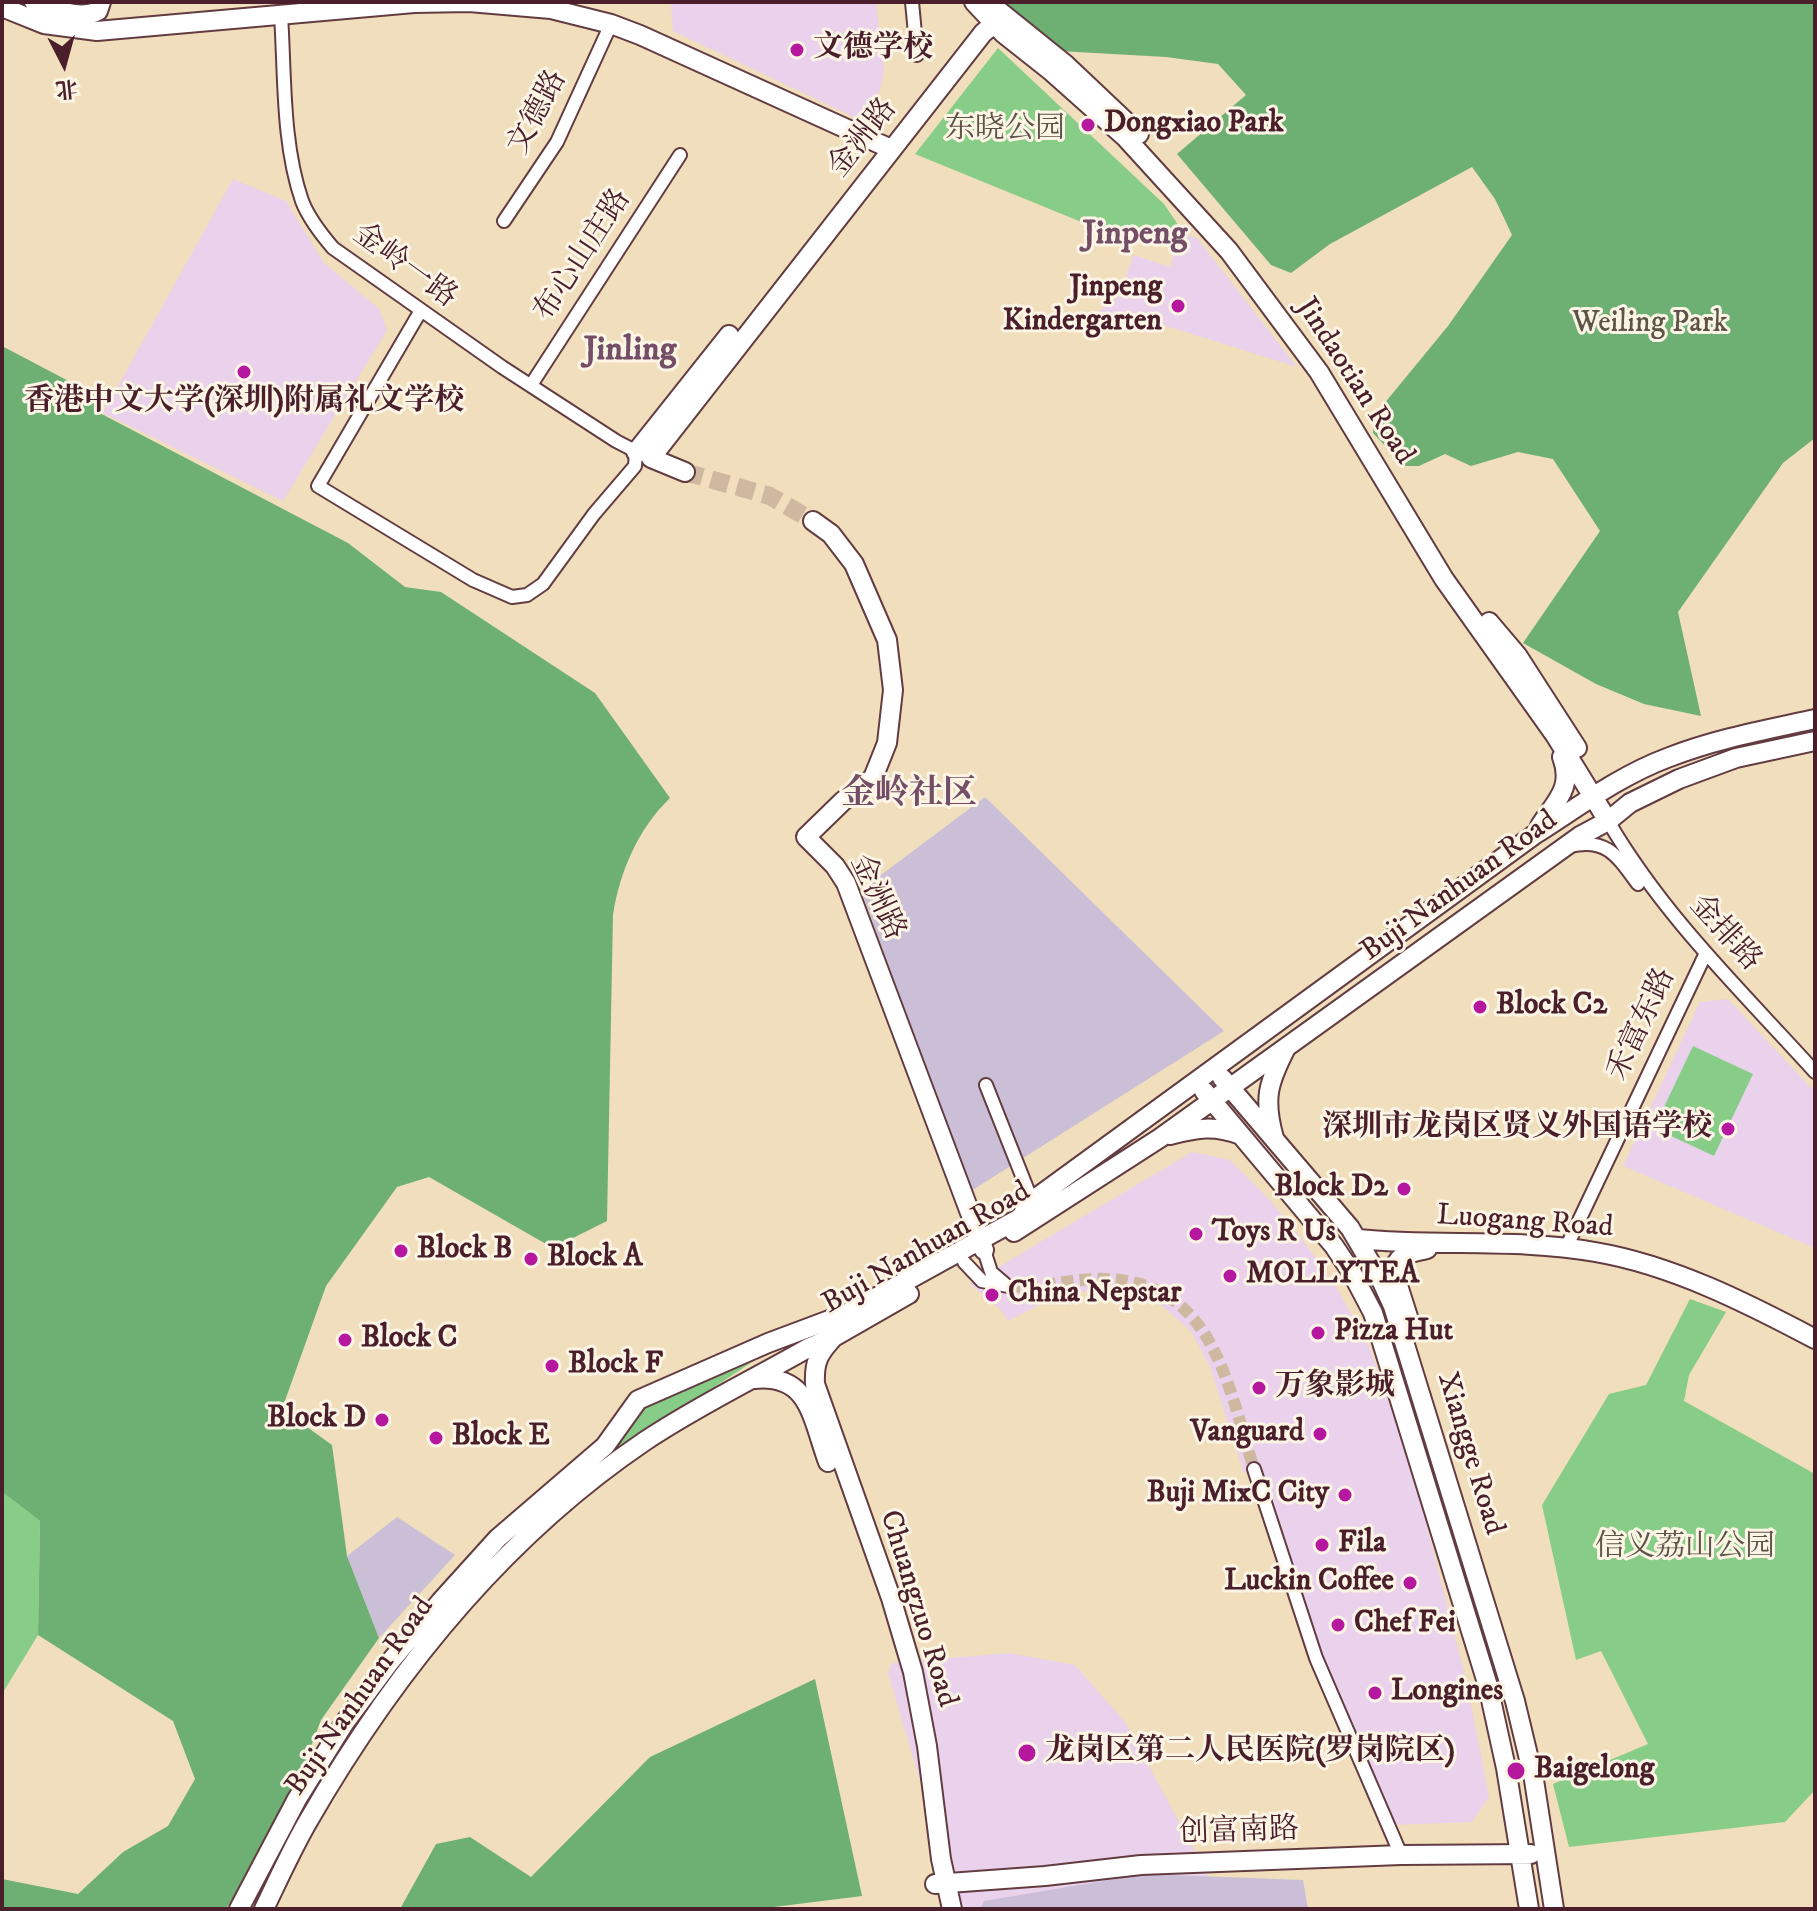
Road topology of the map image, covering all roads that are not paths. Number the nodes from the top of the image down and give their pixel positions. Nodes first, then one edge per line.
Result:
1 (34, 2) edge
2 (101, 2) edge
3 (912, 2) edge
4 (2, 7) edge
5 (988, 11) edge
6 (281, 15) junction
7 (611, 24) junction
8 (917, 55) dead end
9 (886, 146) junction
10 (680, 155) dead end
11 (504, 221) dead end
12 (420, 312) junction
13 (531, 385) junction
14 (641, 459) junction
15 (685, 472) tunnel mouth
16 (813, 521) tunnel mouth
17 (1815, 719) edge
18 (1555, 735) junction
19 (1815, 741) edge
20 (1598, 794) junction
21 (1608, 821) junction
22 (1534, 835) junction
23 (1560, 850) junction
24 (1657, 898) junction
25 (1705, 955) junction
26 (1288, 1044) junction
27 (1215, 1070) junction
28 (1815, 1072) edge
29 (1196, 1083) junction
30 (986, 1085) dead end
31 (1230, 1088) junction
32 (1212, 1100) junction
33 (1241, 1135) junction
34 (1160, 1138) junction
35 (1275, 1140) junction
36 (1032, 1201) junction
37 (1358, 1239) junction
38 (1450, 1244) junction
39 (983, 1245) junction
40 (1566, 1248) junction
41 (964, 1262) junction
42 (834, 1337) junction
43 (1815, 1339) edge
44 (1414, 1369) junction
45 (753, 1379) junction
46 (1254, 1469) tunnel mouth
47 (885, 1600) junction
48 (1545, 1853) junction
49 (1401, 1855) junction
50 (1521, 1855) junction
51 (942, 1884) junction
52 (239, 1909) edge
53 (264, 1909) edge
54 (941, 1909) edge
55 (952, 1909) edge
56 (1529, 1909) edge
57 (1554, 1909) edge

1 - 2 street
3 - 8 street
4 - 6 street
5 - 9 street, 金洲路
5 - 18 street, Jindaotian Road
5 - 20 street, Jindaotian Road
6 - 7 street
6 - 12 street, 金岭一路
7 - 9 street
7 - 11 street, 文德路
9 - 14 street, 金洲路
10 - 13 street, 布心山庄路
12 - 13 street, 金岭一路
12 - 14 street
13 - 14 street, 金岭一路
14 - 15 street
16 - 39 street, 金洲路
17 - 20 street
18 - 20 street, Jindaotian Road
18 - 22 street
19 - 21 street, Buji Nanhuan Road
20 - 21 street, Jindaotian Road
20 - 22 street, Buji Nanhuan Road
21 - 23 street, Buji Nanhuan Road
21 - 24 street, 金排路
22 - 27 street, Buji Nanhuan Road
23 - 24 street
23 - 26 street, Buji Nanhuan Road
24 - 25 street, 金排路
25 - 28 street, 金排路
25 - 40 street, 禾富东路
26 - 31 street, Buji Nanhuan Road
26 - 35 street
27 - 29 street, Buji Nanhuan Road
27 - 31 street, Xiangge Road
29 - 32 street, Xiangge Road
29 - 36 street, Buji Nanhuan Road
30 - 36 street
31 - 32 street, Buji Nanhuan Road
31 - 35 street, Xiangge Road
32 - 33 street, Xiangge Road
32 - 34 street, Buji Nanhuan Road
33 - 34 street
33 - 50 street, Xiangge Road
34 - 39 street, Buji Nanhuan Road
35 - 37 street, Xiangge Road
36 - 39 street, Buji Nanhuan Road
37 - 38 street, Luogang Road
37 - 44 street, Xiangge Road
38 - 40 street, Luogang Road
38 - 44 street
39 - 41 street, Buji Nanhuan Road
39 - 41 street
39 - 52 street, Buji Nanhuan Road
40 - 43 street, Luogang Road
41 - 42 street, Buji Nanhuan Road
42 - 45 street, Buji Nanhuan Road
42 - 47 street, Chuangzuo Road
44 - 48 street, Xiangge Road
45 - 47 street, Chuangzuo Road
45 - 53 street, Buji Nanhuan Road
46 - 49 street
47 - 51 street, Chuangzuo Road
48 - 50 street, 创富南路
48 - 57 street, Xiangge Road
49 - 50 street, 创富南路
49 - 51 street, 创富南路
50 - 56 street, Xiangge Road
51 - 54 street, Chuangzuo Road
51 - 55 street, Chuangzuo Road

